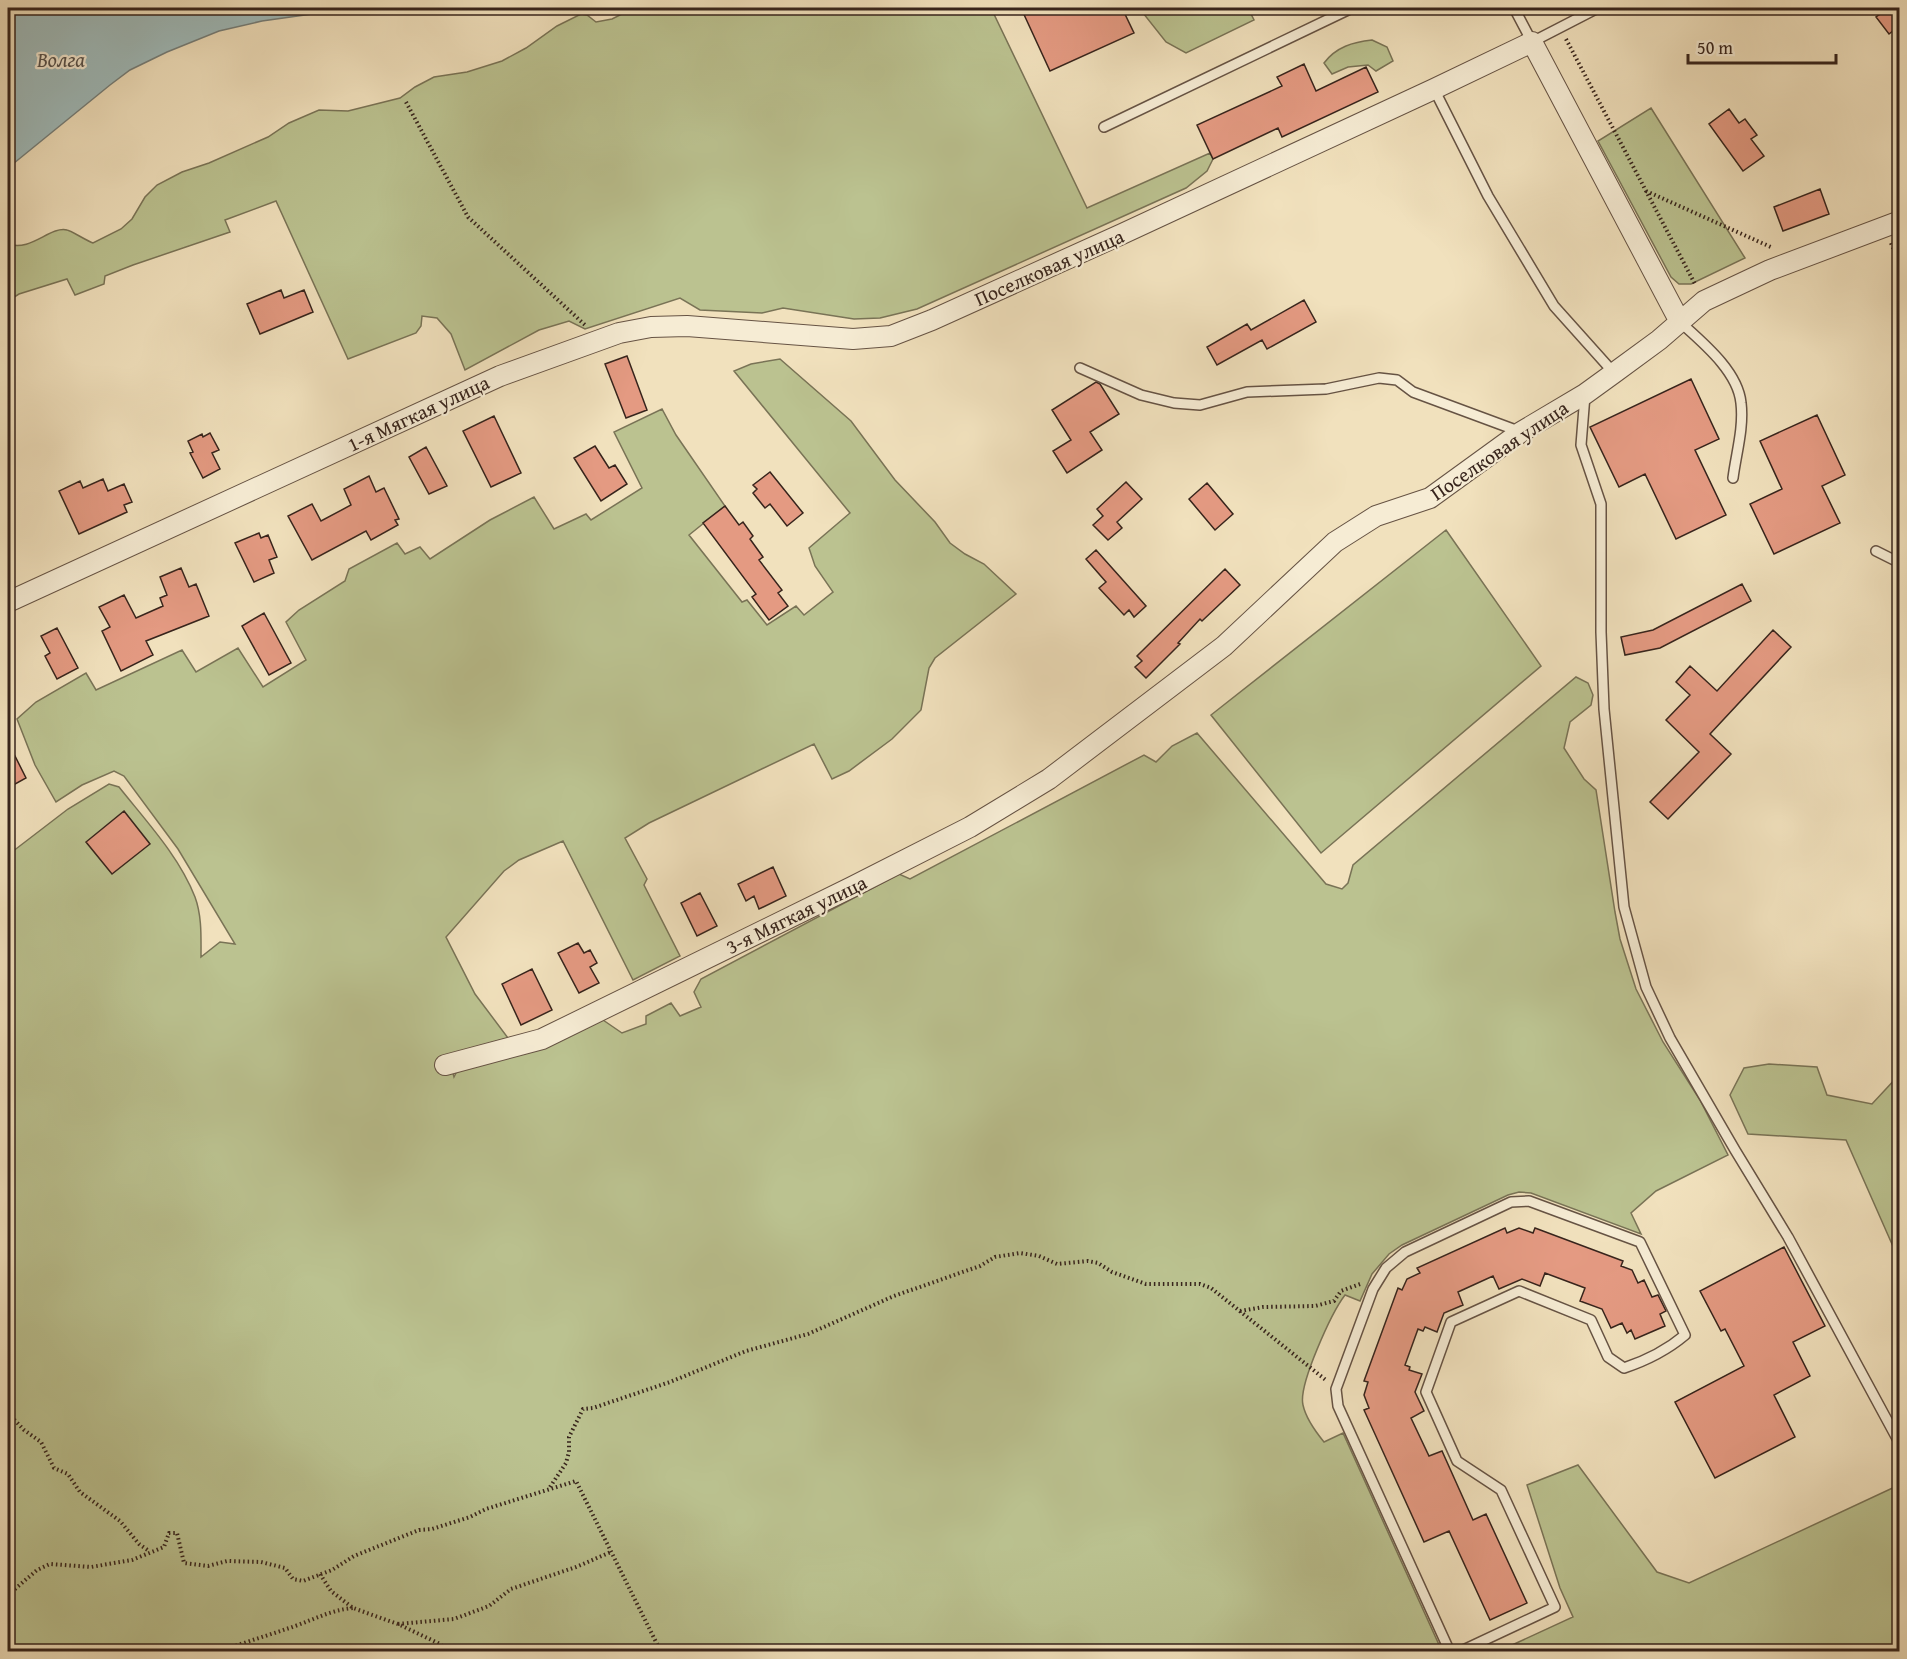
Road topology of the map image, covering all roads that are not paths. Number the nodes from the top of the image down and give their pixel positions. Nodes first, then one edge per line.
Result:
1 (1352, 8) edge
2 (1514, 8) edge
3 (1598, 8) edge
4 (1532, 42) junction
5 (1434, 89) junction
6 (1104, 127) dead end
7 (1899, 221) edge
8 (1680, 322) junction
9 (853, 339) joint
10 (1080, 368) dead end
11 (1614, 373) junction
12 (1585, 394) junction
13 (1521, 432) junction
14 (1733, 478) dead end
15 (1876, 551) dead end
16 (1899, 563) edge
17 (8, 602) edge
18 (1125, 720) joint
19 (445, 1065) dead end
20 (1899, 1444) edge
21 (1450, 1652) edge
22 (1459, 1652) edge

1 - 6 lane
2 - 4 lane
3 - 4 lane, Поселковая улица
4 - 5 street, Поселковая улица
4 - 8 street
5 - 9 street, Поселковая улица
5 - 11 lane
7 - 8 street, Поселковая улица
8 - 11 street, Поселковая улица
8 - 14 lane
9 - 17 street, 1-я Мягкая улица
10 - 13 lane
11 - 12 street, Поселковая улица
12 - 13 street, Поселковая улица
12 - 20 lane
13 - 18 street, Поселковая улица
15 - 16 lane
18 - 19 street, 3-я Мягкая улица
21 - 22 lane

